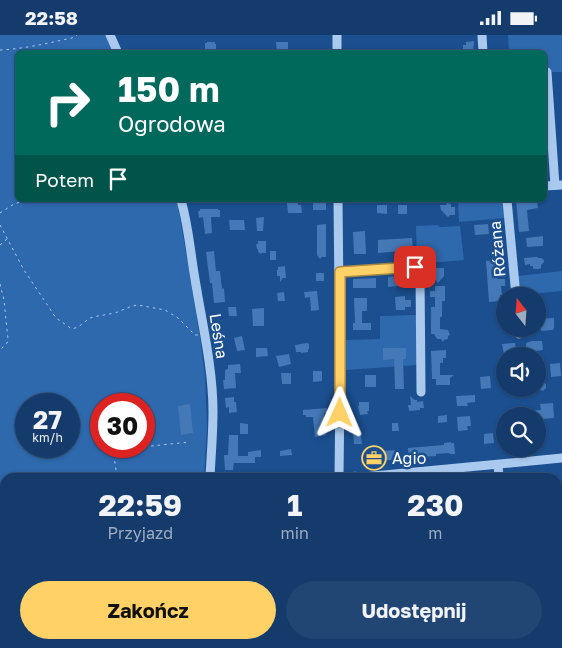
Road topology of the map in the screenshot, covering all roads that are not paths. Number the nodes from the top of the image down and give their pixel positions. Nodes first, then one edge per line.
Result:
1 (110, 35) edge
2 (337, 35) edge
3 (482, 35) edge
4 (117, 50) edge
5 (337, 50) edge
6 (483, 50) edge
7 (547, 81) edge
8 (558, 185) edge
9 (182, 202) edge
10 (338, 202) edge
11 (507, 202) edge
12 (340, 272) junction
13 (515, 287) edge
14 (422, 392) dead end
15 (562, 458) edge
16 (498, 465) junction
17 (210, 473) edge
18 (339, 473) edge
19 (408, 473) edge
20 (499, 473) edge

1 - 4 street
2 - 5 street
3 - 6 street
7 - 8 street
9 - 17 street, Leśna
10 - 12 street
11 - 13 street, Różana
12 - 14 street
12 - 18 street
15 - 16 street
16 - 19 street
16 - 20 street

